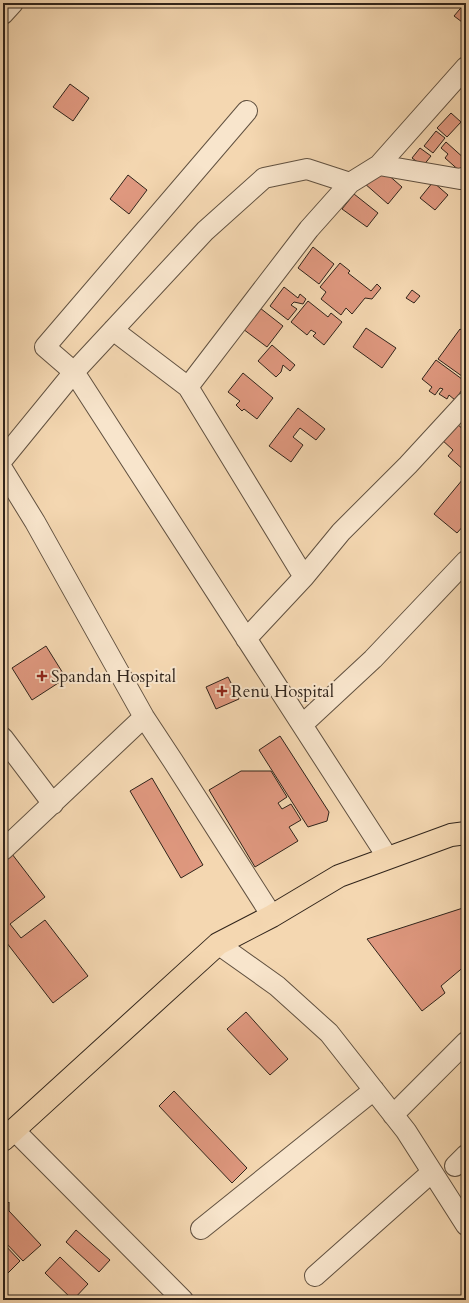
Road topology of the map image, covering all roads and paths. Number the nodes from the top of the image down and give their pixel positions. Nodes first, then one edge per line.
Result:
1 (13, 3) edge
2 (3, 14) edge
3 (466, 67) edge
4 (247, 111) dead end
5 (379, 165) junction
6 (466, 177) edge
7 (350, 183) junction
8 (113, 330) junction
9 (74, 372) junction
10 (188, 388) junction
11 (466, 402) edge
12 (3, 459) edge
13 (3, 470) edge
14 (466, 561) edge
15 (304, 576) junction
16 (246, 639) junction
17 (144, 717) junction
18 (302, 725) junction
19 (3, 738) edge
20 (53, 804) junction
21 (466, 833) edge
22 (3, 850) edge
23 (388, 858) junction
24 (272, 916) junction
25 (218, 944) junction
26 (466, 1042) edge
27 (374, 1090) junction
28 (393, 1114) junction
29 (9, 1135) edge
30 (432, 1172) junction
31 (466, 1225) edge
32 (201, 1229) dead end
33 (315, 1276) dead end
34 (183, 1300) edge

1 - 2 street
3 - 5 street
4 - 9 street
5 - 6 street
5 - 7 street
7 - 8 street
7 - 10 street
8 - 9 street
8 - 10 street
9 - 12 street
9 - 16 street
10 - 15 street
11 - 15 street
13 - 17 street
14 - 18 street
15 - 16 street
16 - 18 street
17 - 20 street
17 - 24 street
18 - 23 street
19 - 20 street
20 - 22 street
21 - 23 highway
23 - 24 highway
24 - 25 highway
25 - 27 street
25 - 29 highway
26 - 28 street
27 - 28 street
27 - 32 street
28 - 30 street
29 - 34 street
30 - 31 street
30 - 33 street

